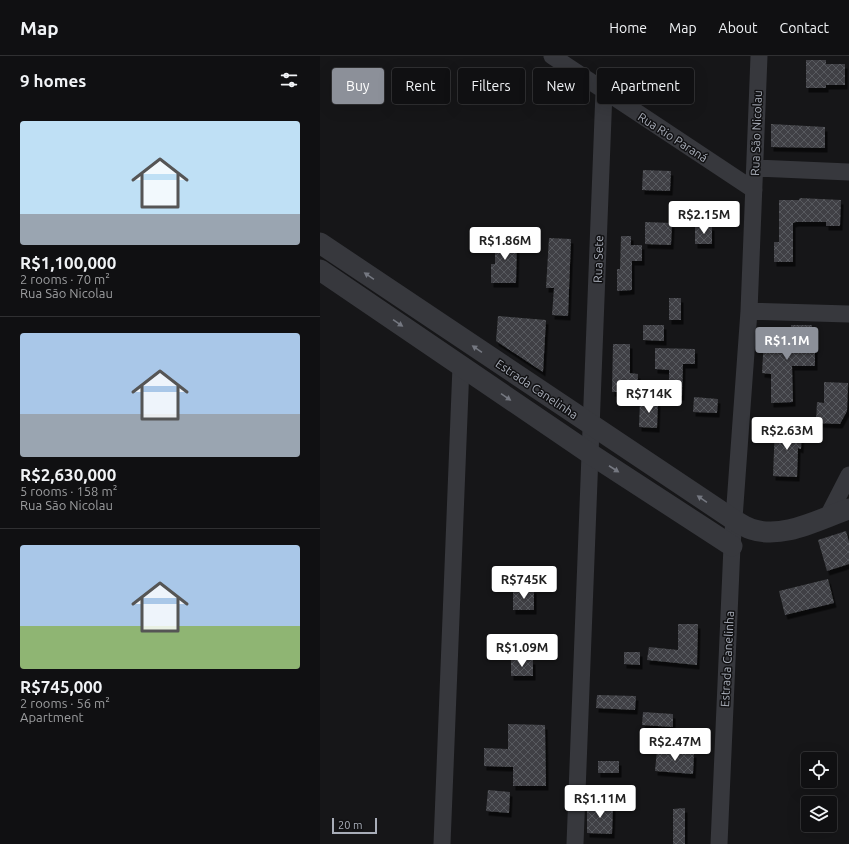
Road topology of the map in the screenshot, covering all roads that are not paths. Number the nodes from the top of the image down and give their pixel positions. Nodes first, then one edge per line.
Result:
1 (552, 56) edge
2 (759, 56) edge
3 (597, 86) edge
4 (604, 104) edge
5 (624, 104) edge
6 (755, 168) junction
7 (849, 172) edge
8 (754, 190) junction
9 (323, 250) edge
10 (320, 270) edge
11 (749, 311) junction
12 (849, 314) edge
13 (461, 366) junction
14 (592, 426) junction
15 (590, 453) junction
16 (849, 475) edge
17 (849, 509) edge
18 (828, 516) junction
19 (734, 520) junction
20 (732, 546) junction
21 (442, 844) edge
22 (575, 844) edge
23 (719, 844) edge

1 - 3 street, Rua Rio Paraná
2 - 6 street, Rua São Nicolau
4 - 14 street, Rua Sete
5 - 8 street, Rua Rio Paraná
6 - 7 street
6 - 8 street, Rua São Nicolau
8 - 11 street, Rua São Nicolau
14 -> 9 street, Estrada Canelinha
10 -> 13 street, Estrada Canelinha
11 - 12 street
11 - 19 street, Rua São Nicolau
13 -> 15 street, Estrada Canelinha
13 - 21 street
14 - 15 street, Rua Sete
19 -> 14 street, Estrada Canelinha
15 -> 20 street, Estrada Canelinha
15 - 22 street, Rua Sete
16 - 18 street
17 - 18 street
18 - 19 street
19 - 20 street, Estrada Canelinha
20 - 23 street, Estrada Canelinha

